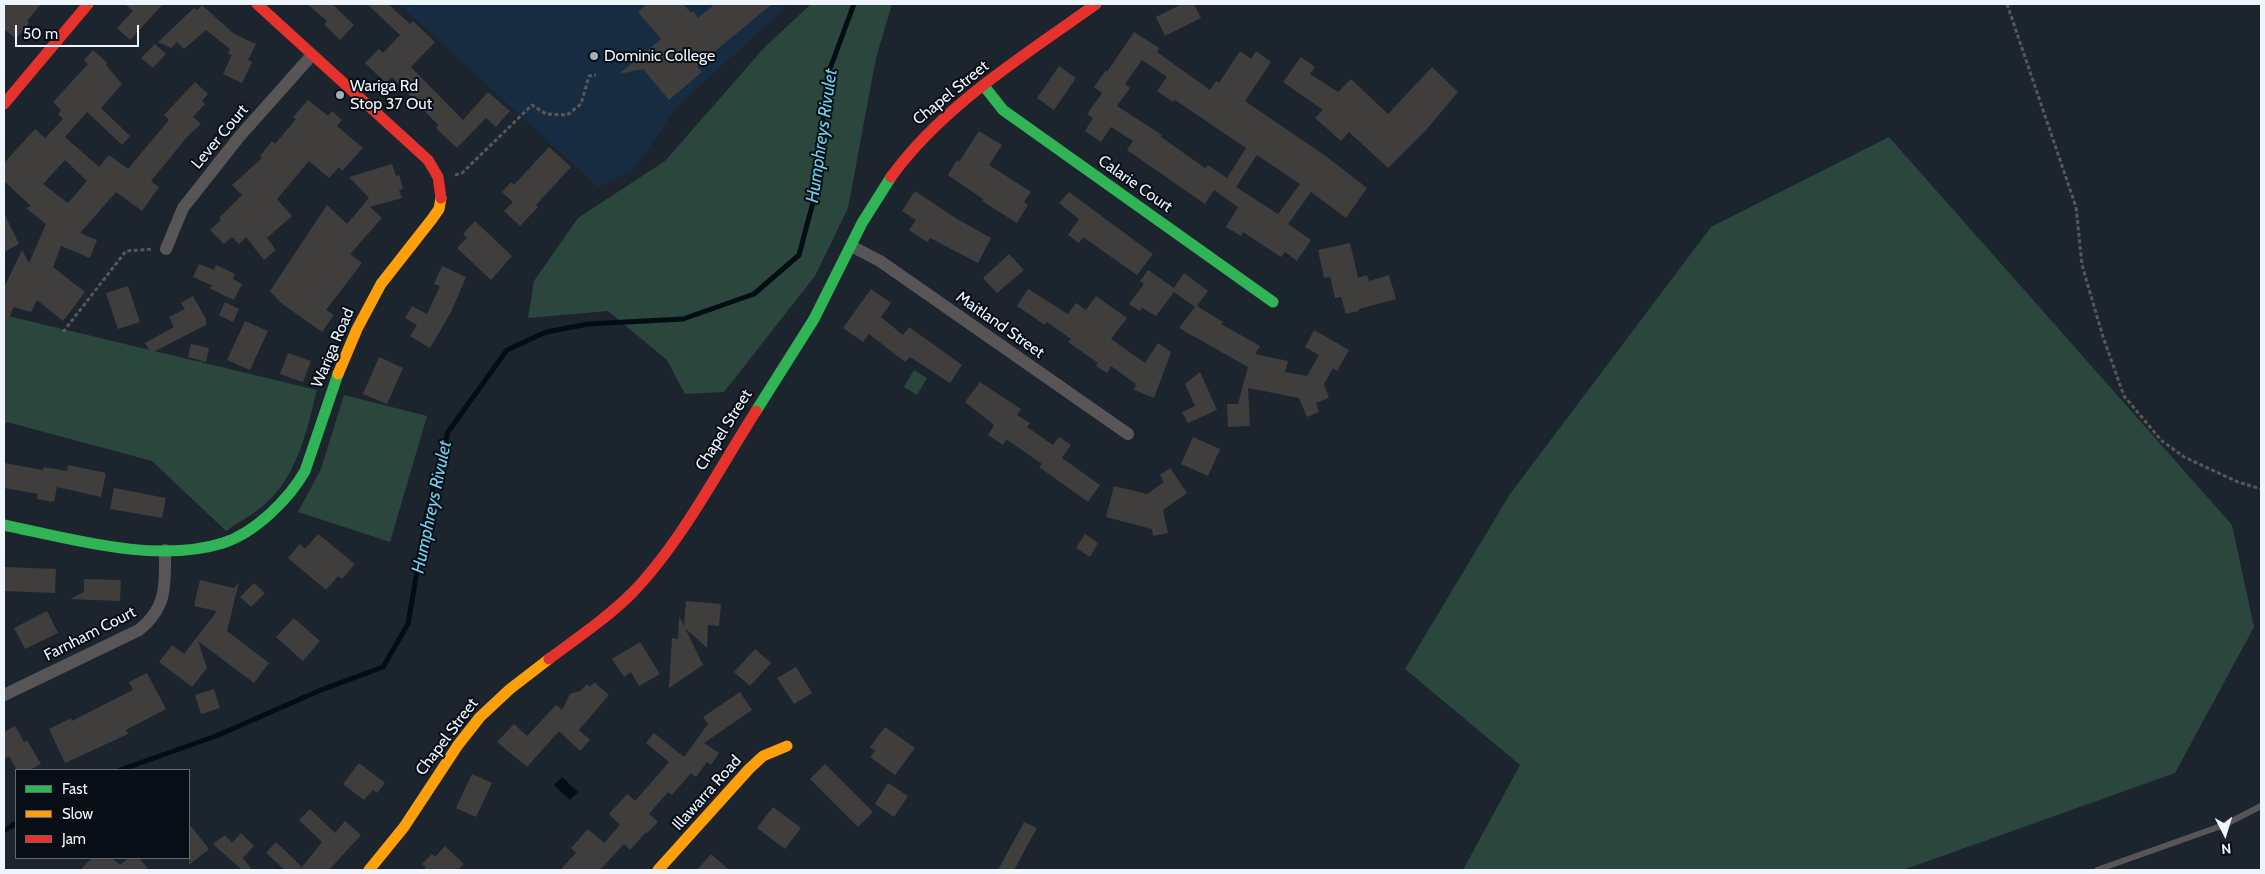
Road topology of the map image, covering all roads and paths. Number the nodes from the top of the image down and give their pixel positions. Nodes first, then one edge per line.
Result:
1 (88, 4) edge
2 (256, 4) edge
3 (1096, 4) edge
4 (2007, 4) edge
5 (312, 55) junction
6 (596, 75) dead end
7 (984, 86) junction
8 (4, 104) edge
9 (440, 179) junction
10 (851, 246) junction
11 (166, 249) joint
12 (1273, 302) dead end
13 (63, 332) dead end
14 (1128, 434) dead end
15 (2261, 489) edge
16 (4, 525) edge
17 (165, 550) junction
18 (4, 695) edge
19 (786, 746) dead end
20 (2261, 806) edge
21 (369, 870) edge
22 (658, 870) edge
23 (2097, 870) edge

1 - 8 street
2 - 5 street
3 - 7 street, Chapel Street
4 - 15 path
5 - 9 street
5 - 11 street, Lever Court
6 - 9 path
7 - 10 street, Chapel Street
7 - 12 street, Calarie Court
9 - 17 street, Wariga Road
10 - 14 street, Maitland Street
10 - 21 street, Chapel Street
11 - 13 path
16 - 17 street, Wariga Road
17 - 18 street, Farnham Court
19 - 22 street, Illawarra Road
20 - 23 lane

